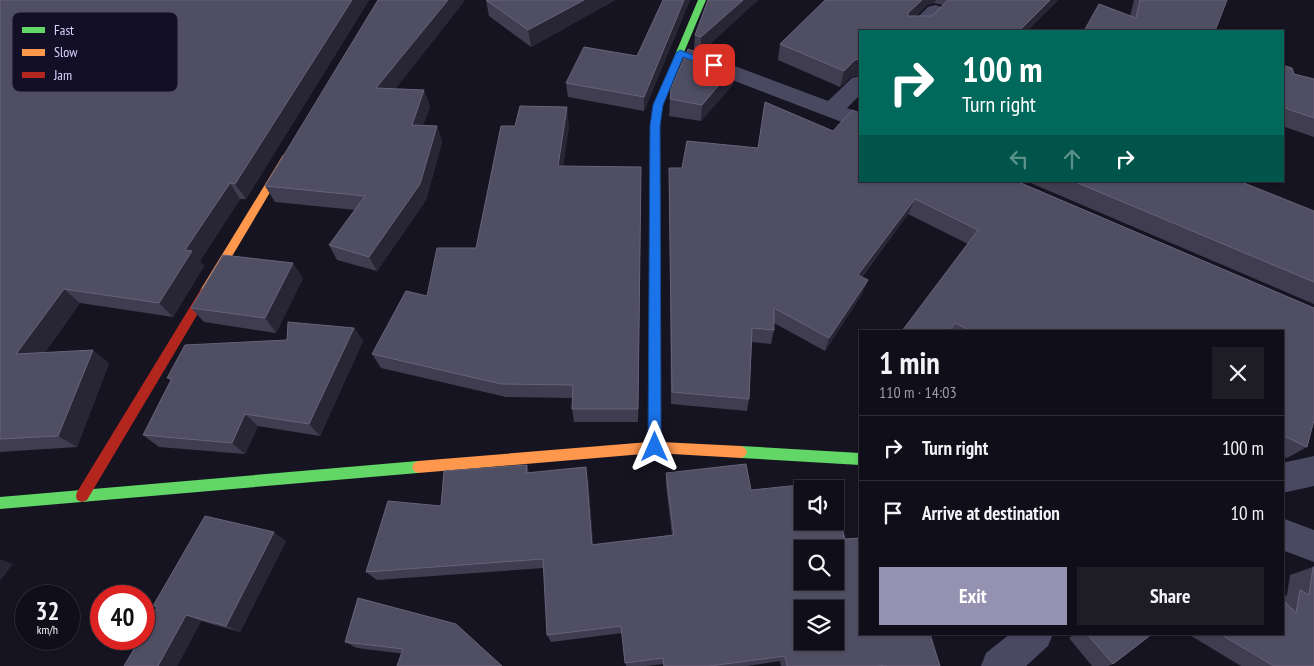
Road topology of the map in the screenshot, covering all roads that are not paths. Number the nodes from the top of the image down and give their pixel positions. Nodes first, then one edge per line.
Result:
1 (702, 0) edge
2 (935, 11) edge
3 (915, 30) edge
4 (680, 53) junction
5 (859, 84) edge
6 (832, 110) junction
7 (859, 121) edge
8 (291, 149) edge
9 (655, 447) junction
10 (859, 458) edge
11 (1314, 471) edge
12 (1284, 478) edge
13 (82, 496) junction
14 (0, 503) edge
15 (1284, 535) edge
16 (1314, 546) edge
17 (1035, 635) edge
18 (999, 666) edge

1 - 4 street
2 - 3 street
4 - 6 street
4 - 9 street
5 - 6 street
6 - 7 street
8 - 13 street
9 - 10 street
9 - 13 street
11 - 12 street
13 - 14 street
15 - 16 street
17 - 18 street

